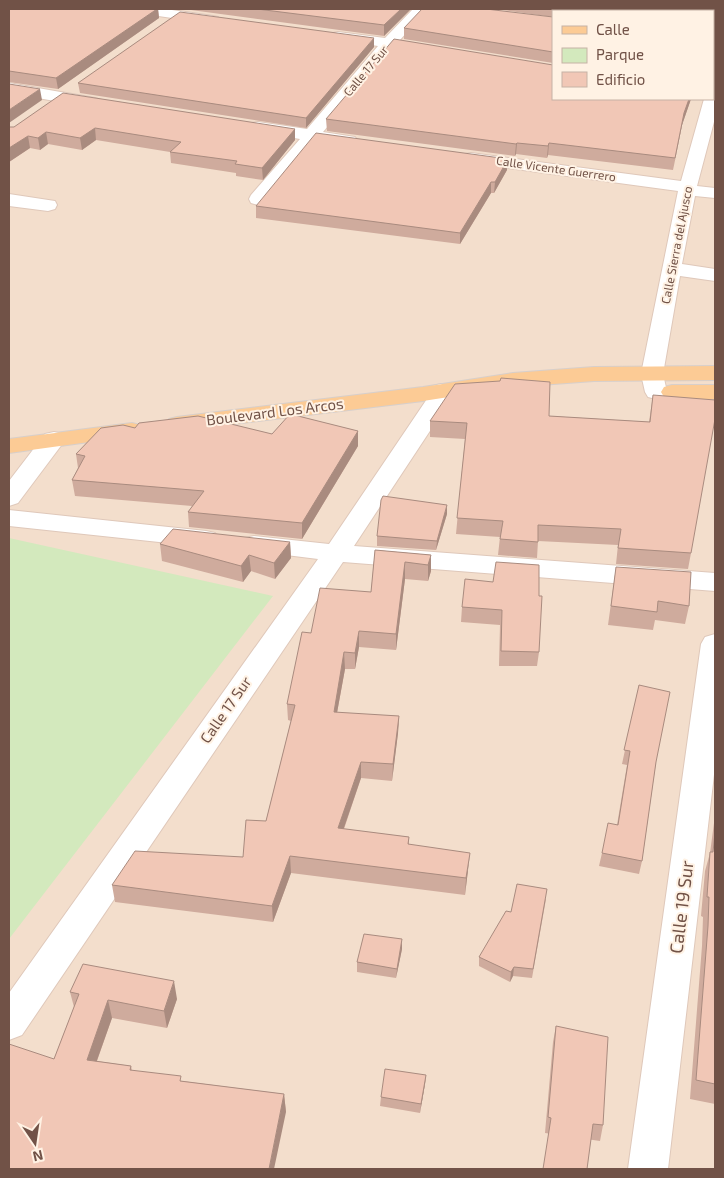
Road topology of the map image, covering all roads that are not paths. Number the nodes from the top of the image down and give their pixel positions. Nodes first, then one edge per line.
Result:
1 (138, 9) edge
2 (421, 9) edge
3 (181, 12) edge
4 (225, 21) edge
5 (161, 26) edge
6 (321, 34) edge
7 (389, 43) junction
8 (437, 51) edge
9 (75, 86) dead end
10 (9, 88) edge
11 (60, 97) junction
12 (712, 100) edge
13 (108, 105) edge
14 (45, 107) edge
15 (244, 125) edge
16 (312, 136) junction
17 (362, 142) edge
18 (450, 155) edge
19 (688, 189) junction
20 (715, 194) edge
21 (258, 199) dead end
22 (9, 200) edge
23 (48, 205) dead end
24 (671, 269) junction
25 (715, 275) edge
26 (715, 373) edge
27 (654, 383) junction
28 (715, 392) edge
29 (435, 394) junction
30 (54, 439) junction
31 (9, 446) edge
32 (9, 498) edge
33 (9, 518) edge
34 (336, 553) junction
35 (715, 582) edge
36 (715, 644) edge
37 (9, 1023) edge
38 (648, 1169) edge

1 - 3 street
2 - 7 street, Calle 17 Sur
3 - 4 street
3 - 5 street
6 - 7 street
7 - 8 street
7 - 16 street, Calle 17 Sur
9 - 11 street
10 - 11 street
11 - 13 street
11 - 14 street
12 - 19 street, Calle Sierra del Ajusco
15 - 16 street
16 - 17 street
16 - 21 street, Calle 17 Sur
18 - 19 street, Calle Vicente Guerrero
19 - 20 street, Calle Vicente Guerrero
19 - 24 street, Calle Sierra del Ajusco
22 - 23 street
24 - 25 street
24 - 27 street, Calle Sierra del Ajusco
26 - 27 main road, Boulevard Los Arcos
27 - 28 main road, Boulevard Los Arcos
27 - 29 main road, Boulevard Los Arcos
29 - 30 main road, Boulevard Los Arcos
29 - 34 street, Calle 17 Sur
30 - 31 main road, Boulevard Los Arcos
30 - 32 street
33 - 34 street
34 - 35 street
34 - 37 street, Calle 17 Sur
36 - 38 street, Calle 19 Sur

